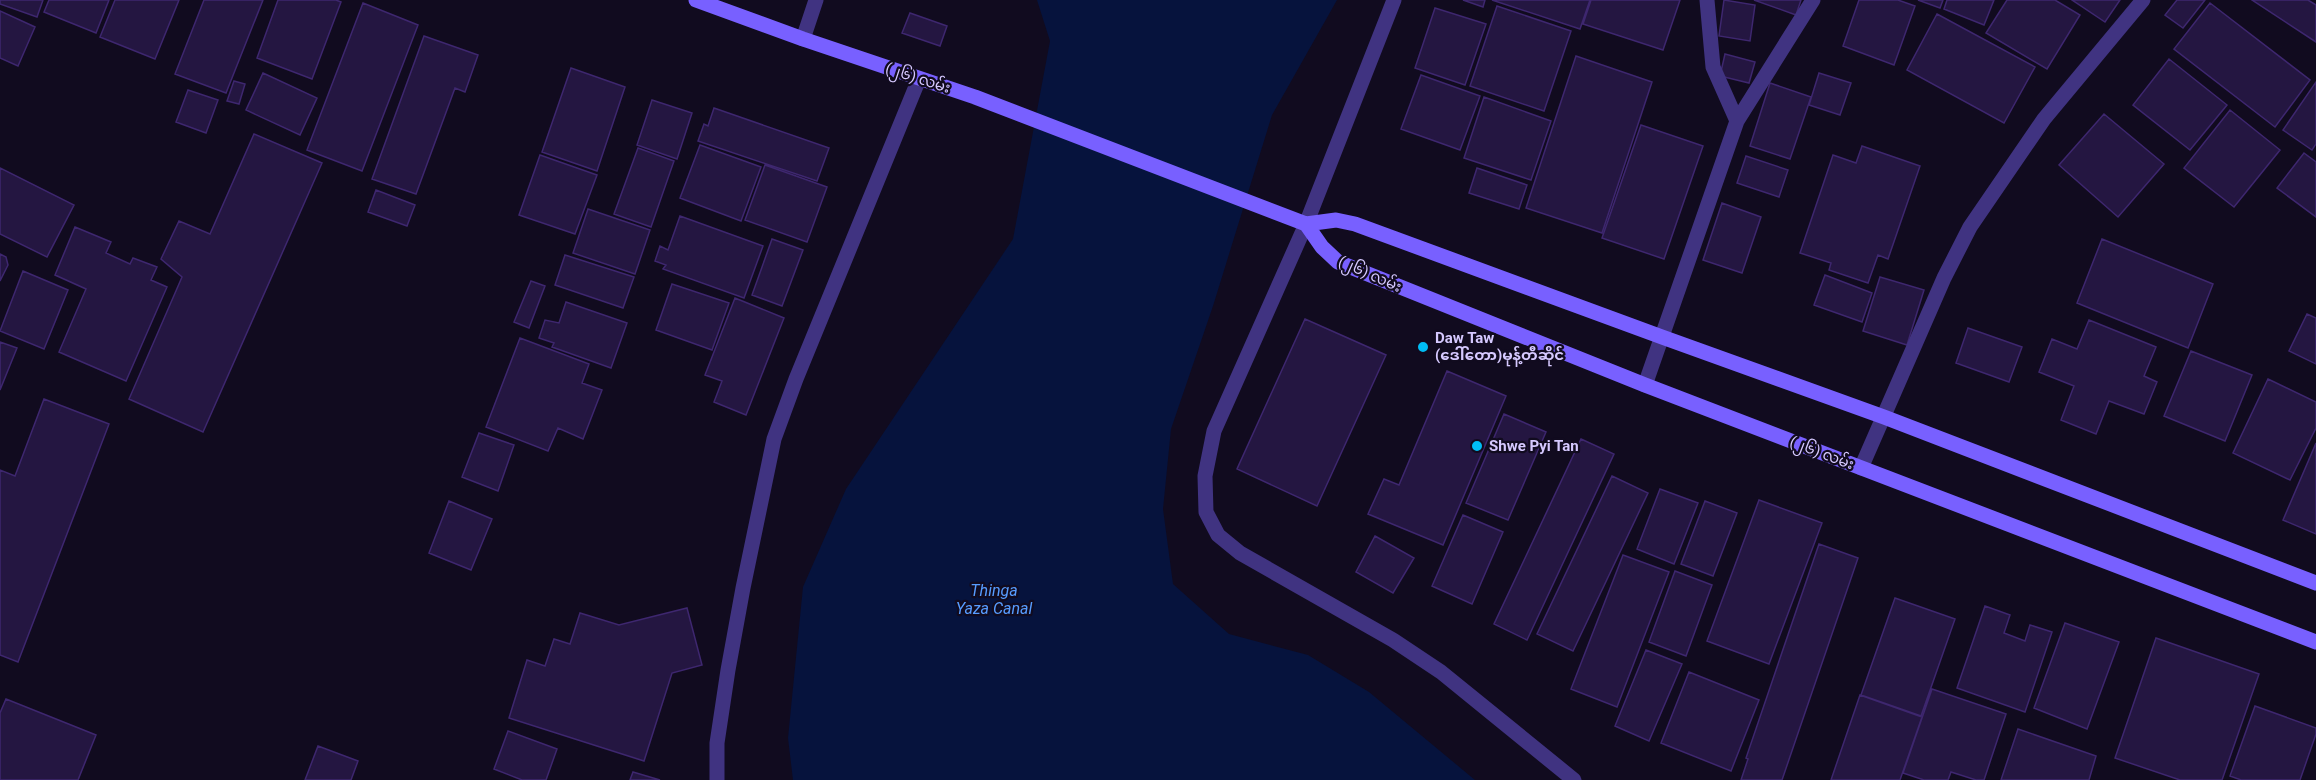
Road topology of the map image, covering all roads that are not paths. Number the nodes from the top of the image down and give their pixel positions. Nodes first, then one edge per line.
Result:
1 (696, 0) edge
2 (816, 0) edge
3 (1394, 0) edge
4 (1707, 0) edge
5 (1813, 0) edge
6 (2143, 0) edge
7 (803, 39) junction
8 (919, 79) junction
9 (1737, 121) junction
10 (1306, 224) junction
11 (1662, 337) junction
12 (1645, 385) junction
13 (1884, 417) junction
14 (1861, 468) junction
15 (2316, 583) edge
16 (2316, 642) edge
17 (717, 780) edge
18 (1574, 780) edge

1 - 7 main road, (၂၆) လမ်း
2 - 7 street
3 - 10 street
4 - 9 street
5 - 9 street
6 - 13 street
7 - 8 main road, (၂၆) လမ်း
8 - 10 main road, (၂၆) လမ်း
8 - 17 street
9 - 11 street
10 - 11 main road
10 - 12 main road, (၂၆) လမ်း
10 - 18 street
11 - 12 street
11 - 13 main road
12 - 14 main road, (၂၆) လမ်း
13 - 14 street
13 - 15 main road
14 - 16 main road, (၂၆) လမ်း

